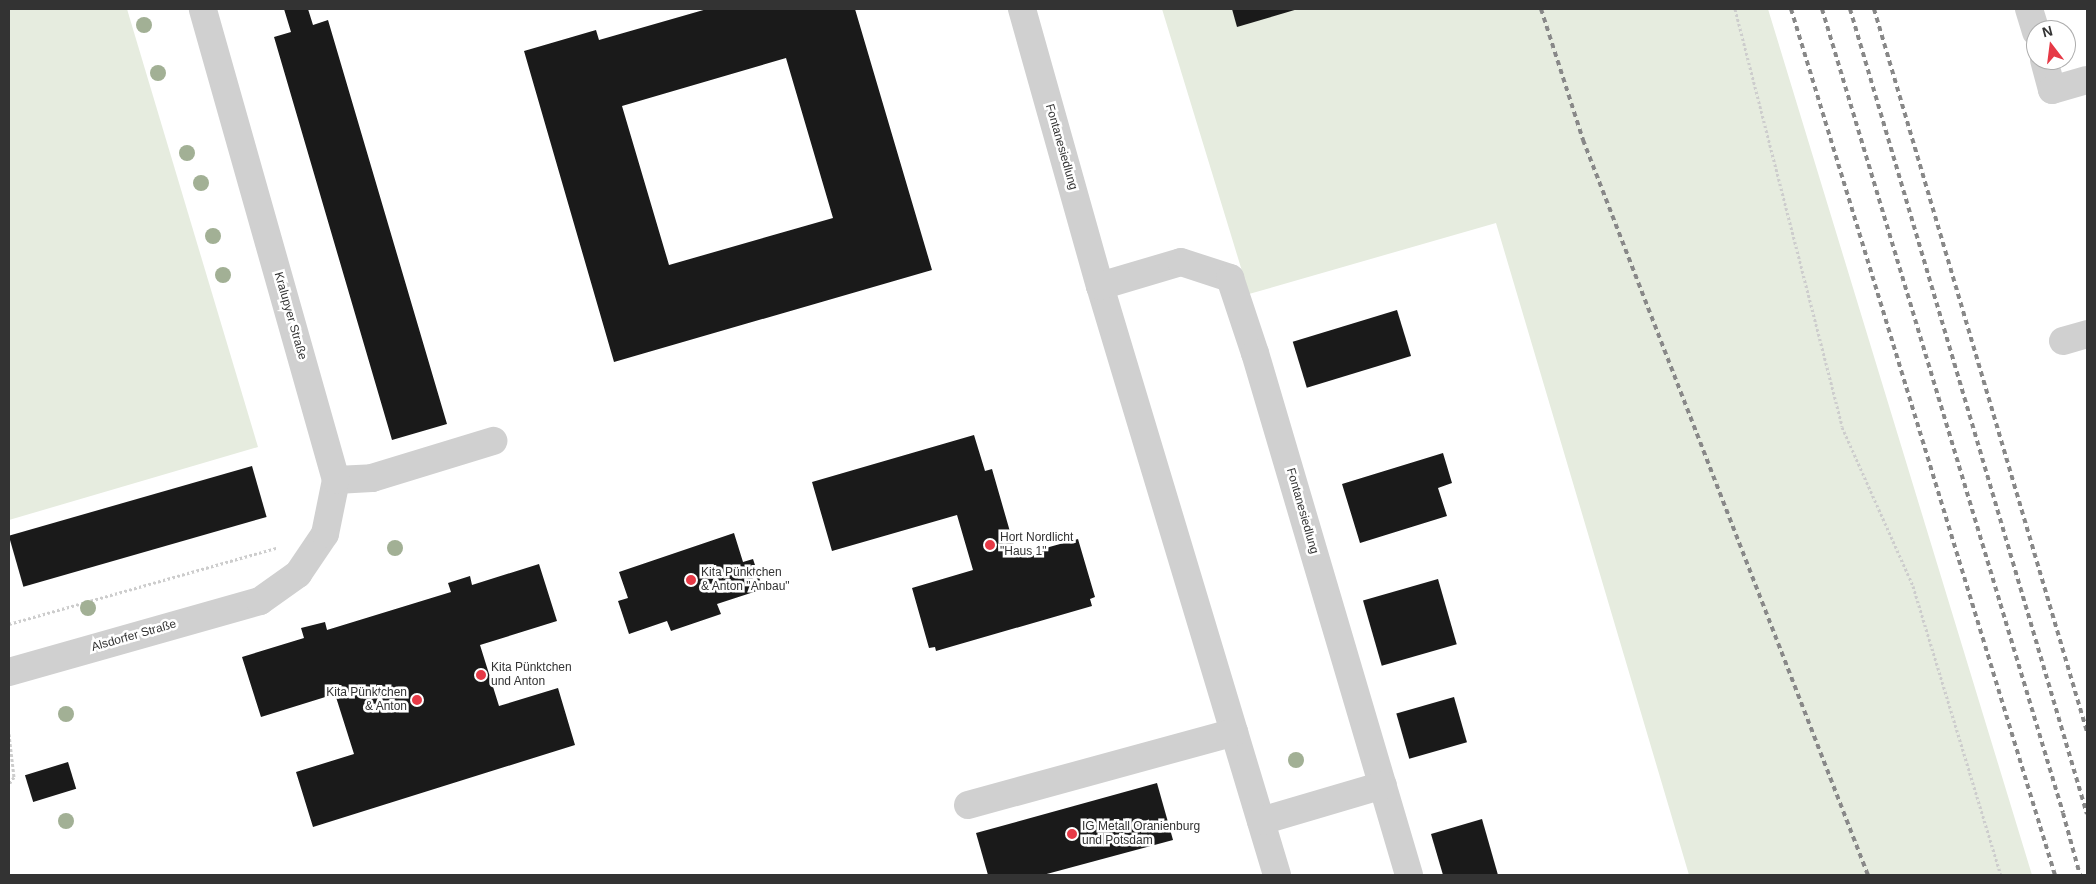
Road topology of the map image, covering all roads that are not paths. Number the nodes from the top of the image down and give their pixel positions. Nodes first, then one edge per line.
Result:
1 (203, 9) edge
2 (1022, 9) edge
3 (2047, 70) edge
4 (2087, 80) edge
5 (1100, 286) junction
6 (493, 441) dead end
7 (336, 480) junction
8 (260, 601) joint
9 (9, 672) edge
10 (1234, 732) junction
11 (1383, 785) junction
12 (968, 805) dead end
13 (1261, 821) junction
14 (1278, 875) edge
15 (1409, 875) edge

1 - 7 street, Kralupyer Straße
2 - 5 street, Fontanesiedlung
3 - 4 street
5 - 10 street, Fontanesiedlung
5 - 11 street, Fontanesiedlung
6 - 7 street
7 - 8 street, Kralupyer Straße
8 - 9 street, Alsdorfer Straße
10 - 12 street
10 - 13 street, Fontanesiedlung
11 - 13 street
11 - 15 street, Fontanesiedlung
13 - 14 street, Fontanesiedlung

